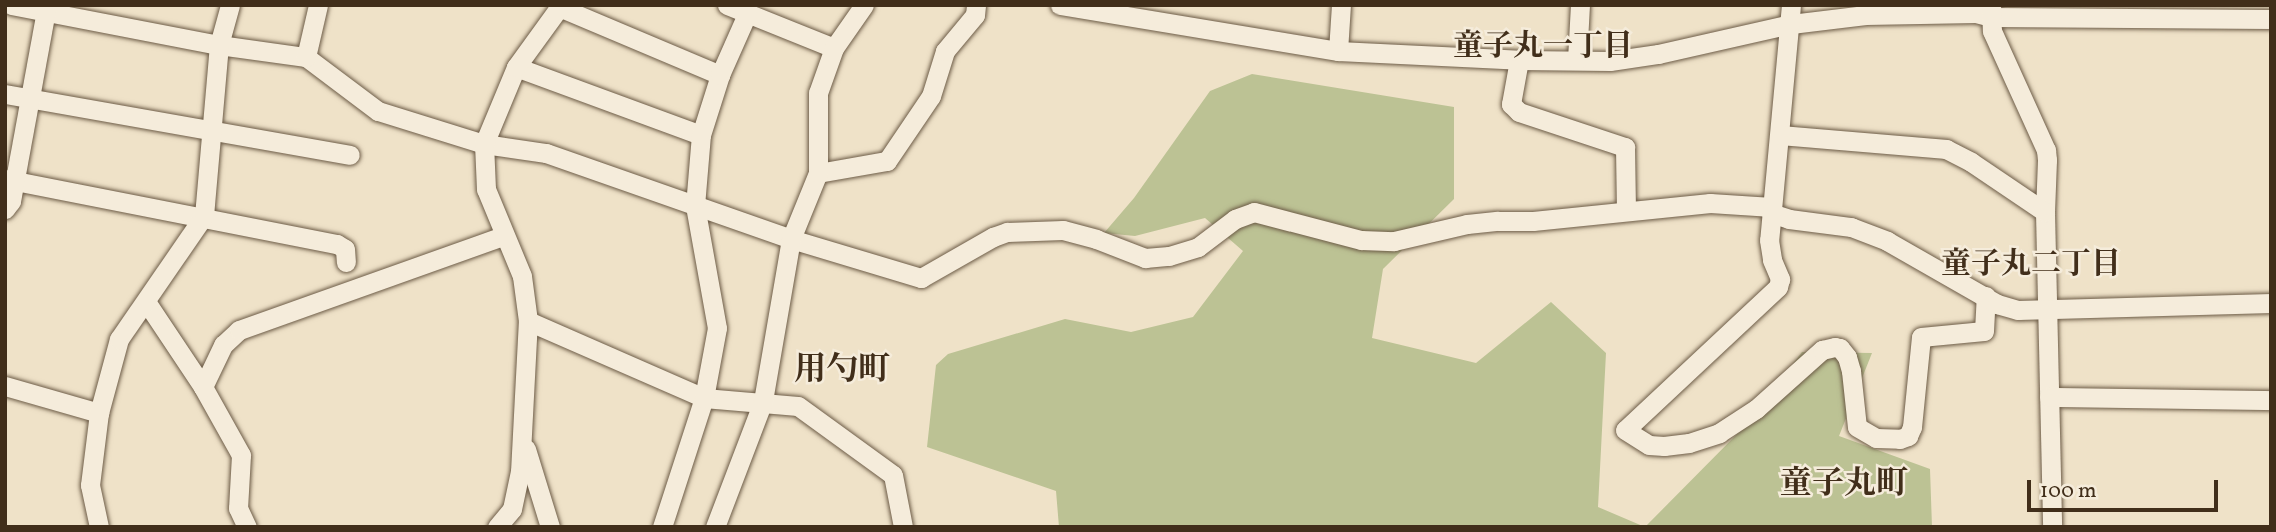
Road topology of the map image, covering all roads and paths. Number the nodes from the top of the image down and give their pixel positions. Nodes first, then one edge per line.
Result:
1 (11, 5) edge
2 (230, 5) edge
3 (318, 5) edge
4 (727, 5) edge
5 (864, 5) edge
6 (976, 5) edge
7 (1060, 5) edge
8 (1341, 5) edge
9 (1580, 5) edge
10 (560, 6) edge
11 (46, 9) edge
12 (1991, 11) edge
13 (747, 13) junction
14 (1791, 15) edge
15 (2271, 19) edge
16 (219, 45) junction
17 (834, 48) junction
18 (1338, 51) junction
19 (306, 57) junction
20 (1519, 60) junction
21 (1577, 60) junction
22 (516, 68) junction
23 (720, 75) junction
24 (5, 94) edge
25 (29, 99) junction
26 (213, 130) junction
27 (701, 135) junction
28 (1780, 135) junction
29 (484, 144) junction
30 (350, 155) dead end
31 (818, 173) junction
32 (10, 180) edge
33 (695, 206) junction
34 (5, 209) edge
35 (1626, 210) junction
36 (1771, 210) junction
37 (2045, 212) junction
38 (204, 216) junction
39 (503, 236) junction
40 (791, 239) junction
41 (346, 262) dead end
42 (1986, 296) junction
43 (147, 303) junction
44 (2271, 303) edge
45 (2047, 310) junction
46 (528, 321) junction
47 (5, 386) edge
48 (203, 387) junction
49 (2049, 397) junction
50 (704, 398) junction
51 (2271, 400) edge
52 (763, 401) junction
53 (99, 414) junction
54 (522, 438) junction
55 (99, 527) edge
56 (247, 527) edge
57 (497, 527) edge
58 (550, 527) edge
59 (662, 527) edge
60 (715, 527) edge
61 (903, 527) edge
62 (2052, 527) edge

1 - 11 street
2 - 16 street
3 - 19 street
4 - 13 street
5 - 17 street
6 - 31 street
7 - 18 street
8 - 18 street
9 - 21 street
10 - 22 street
10 - 23 street
11 - 16 street
11 - 25 street
12 - 14 street
12 - 15 street
12 - 37 street
13 - 17 street
13 - 23 street
14 - 21 street
14 - 28 street
16 - 19 street
16 - 26 street
17 - 31 street
18 - 20 street
19 - 29 street
20 - 21 street
20 - 35 street
22 - 27 street
22 - 29 street
23 - 27 street
24 - 25 street
25 - 26 street
25 - 32 street
26 - 30 street
26 - 38 street
27 - 33 street
28 - 36 street
28 - 37 street
29 - 33 street
29 - 39 street
31 - 40 street
32 - 34 street
32 - 38 street
33 - 40 street
33 - 50 street
35 - 36 street
35 - 40 street
36 - 42 street
36 - 42 street
37 - 45 street
38 - 41 street
38 - 43 street
39 - 46 street
39 - 48 street
40 - 52 street
42 - 45 street
43 - 48 street
43 - 53 street
44 - 45 street
45 - 49 street
46 - 50 street
46 - 54 street
47 - 53 street
48 - 56 street
49 - 51 street
49 - 62 street
50 - 52 street
50 - 59 street
52 - 60 street
52 - 61 street
53 - 55 street
54 - 57 street
54 - 58 street

